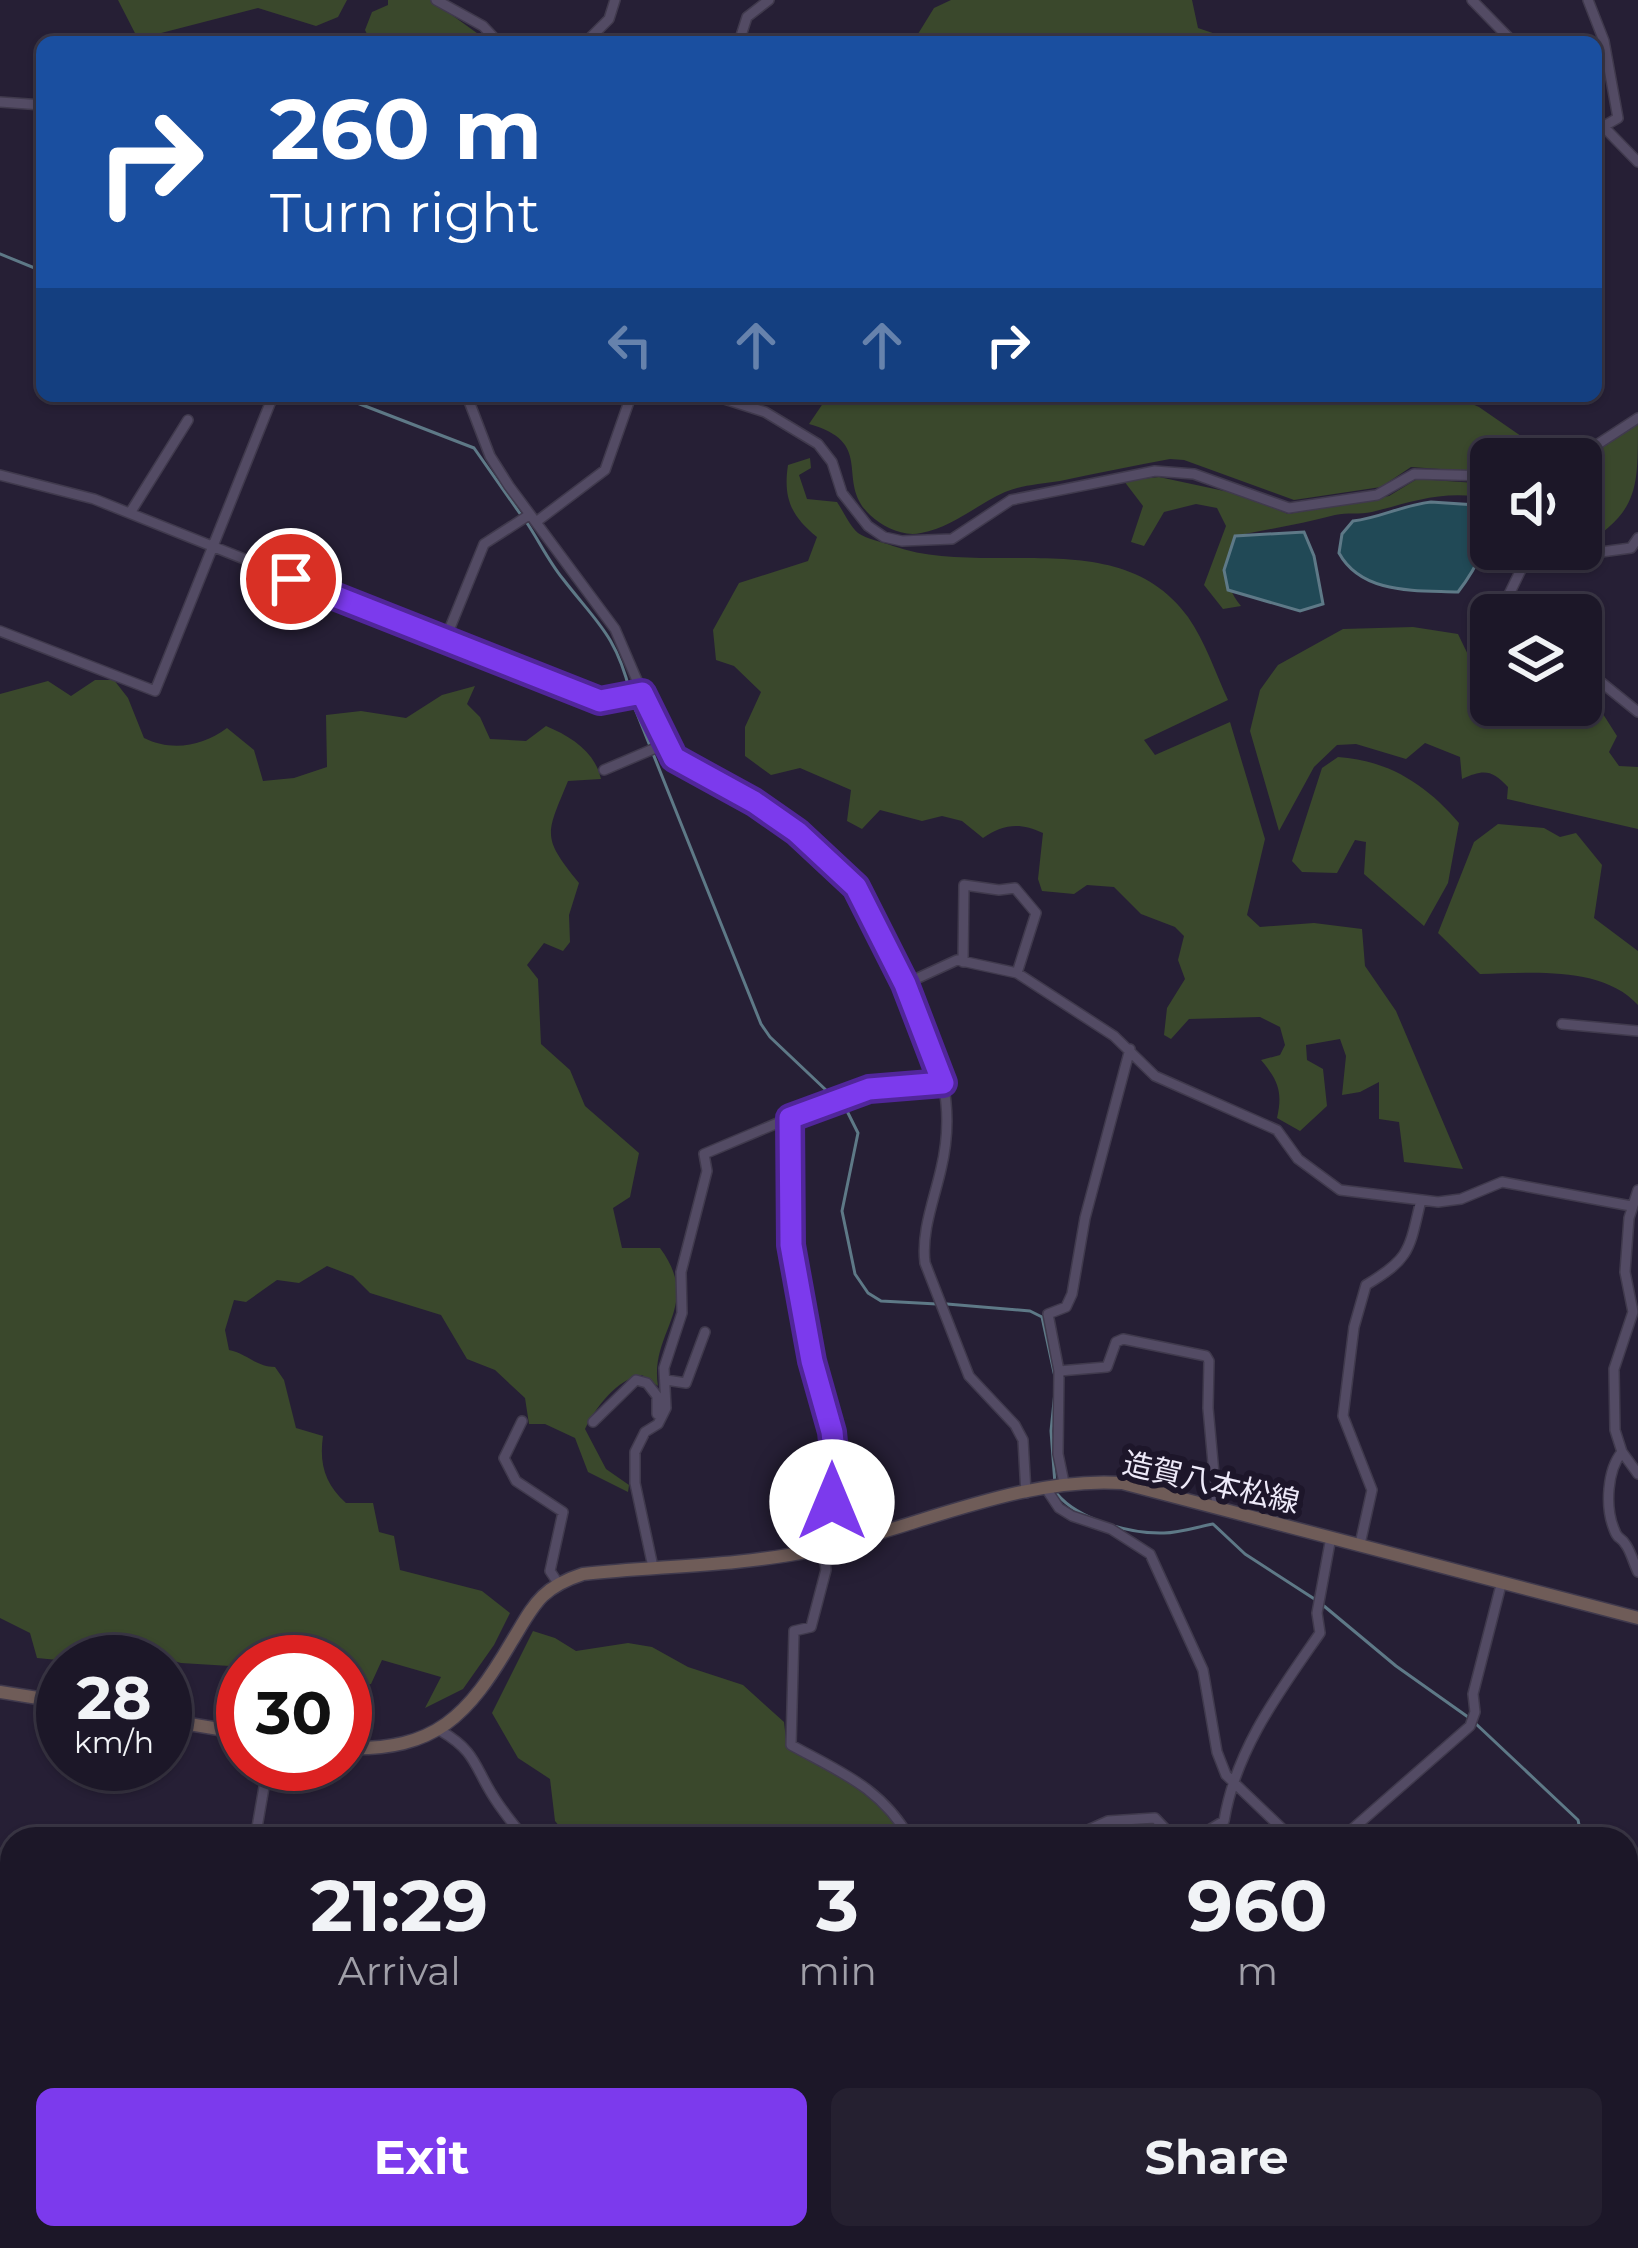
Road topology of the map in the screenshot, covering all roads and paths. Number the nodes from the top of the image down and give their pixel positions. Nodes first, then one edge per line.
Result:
1 (436, 0) edge
2 (616, 0) edge
3 (742, 0) edge
4 (769, 0) edge
5 (1472, 0) edge
6 (1588, 0) edge
7 (747, 17) junction
8 (492, 36) edge
9 (592, 36) edge
10 (741, 36) edge
11 (1507, 36) edge
12 (0, 102) edge
13 (36, 105) edge
14 (1602, 122) edge
15 (1602, 125) edge
16 (1638, 162) edge
17 (271, 402) edge
18 (469, 402) edge
19 (629, 402) edge
20 (734, 402) edge
21 (1638, 418) edge
22 (188, 420) dead end
23 (1602, 441) edge
24 (0, 475) edge
25 (1470, 475) edge
26 (130, 513) junction
27 (533, 518) junction
28 (1638, 538) edge
29 (213, 548) junction
30 (1602, 552) edge
31 (0, 631) edge
32 (445, 640) junction
33 (1602, 683) edge
34 (643, 699) junction
35 (1638, 712) edge
36 (660, 746) junction
37 (604, 770) dead end
38 (963, 962) junction
39 (1017, 973) junction
40 (905, 984) junction
41 (1562, 1024) dead end
42 (1638, 1031) edge
43 (1130, 1049) junction
44 (943, 1083) junction
45 (790, 1118) junction
46 (1638, 1190) edge
47 (1421, 1200) junction
48 (1631, 1205) junction
49 (1635, 1296) edge
50 (705, 1332) dead end
51 (1059, 1372) junction
52 (666, 1380) junction
53 (522, 1421) dead end
54 (593, 1422) dead end
55 (658, 1424) junction
56 (1622, 1452) junction
57 (1638, 1474) edge
58 (1063, 1483) junction
59 (1046, 1487) junction
60 (1026, 1492) junction
61 (1217, 1507) junction
62 (1331, 1537) junction
63 (1360, 1544) junction
64 (823, 1547) junction
65 (653, 1567) junction
66 (1638, 1572) edge
67 (1502, 1581) junction
68 (558, 1582) junction
69 (1638, 1618) edge
70 (0, 1692) edge
71 (36, 1698) edge
72 (441, 1731) junction
73 (372, 1747) edge
74 (1231, 1779) junction
75 (263, 1791) edge
76 (1280, 1826) edge
77 (257, 1827) edge
78 (516, 1827) edge
79 (903, 1827) edge
80 (1095, 1827) edge
81 (1164, 1827) edge
82 (1214, 1827) edge
83 (1355, 1827) edge

1 - 8 street
2 - 9 street
3 - 7 street
4 - 7 street
5 - 11 street
6 - 14 street
7 - 10 street
12 - 13 street
15 - 16 street
17 - 29 street
18 - 27 street
19 - 27 street
20 - 25 street
21 - 23 street
22 - 26 street
24 - 26 street
26 - 29 street
27 - 32 street
27 - 34 street
28 - 30 street
29 - 31 street
29 - 32 street
32 - 34 street
33 - 35 street
34 - 36 street
36 - 37 street
36 - 40 street
38 - 39 street
38 - 39 street
38 - 40 street
39 - 43 street
40 - 44 street
41 - 42 street
43 - 47 street
43 - 51 street
44 - 45 street
44 - 60 street
45 - 52 street
45 - 64 street
46 - 48 street
47 - 48 street
47 - 63 street
48 - 49 street
49 - 56 street
50 - 52 street
51 - 58 street
51 - 61 street
52 - 55 street
53 - 68 street
54 - 55 street
55 - 65 street
56 - 57 street
56 - 66 street
58 - 59 main road, 造賀八本松線
58 - 61 main road, 造賀八本松線
59 - 60 main road, 造賀八本松線
59 - 74 street
60 - 64 main road, 造賀八本松線
61 - 62 main road, 造賀八本松線
62 - 63 main road, 造賀八本松線
62 - 74 street
63 - 67 main road, 造賀八本松線
64 - 65 main road, 造賀八本松線
64 - 79 street
65 - 68 main road, 造賀八本松線
67 - 69 main road, 造賀八本松線
67 - 83 street
68 - 72 main road
70 - 71 main road
72 - 73 main road
72 - 78 street
74 - 76 street
74 - 82 street
75 - 77 street
80 - 81 street

